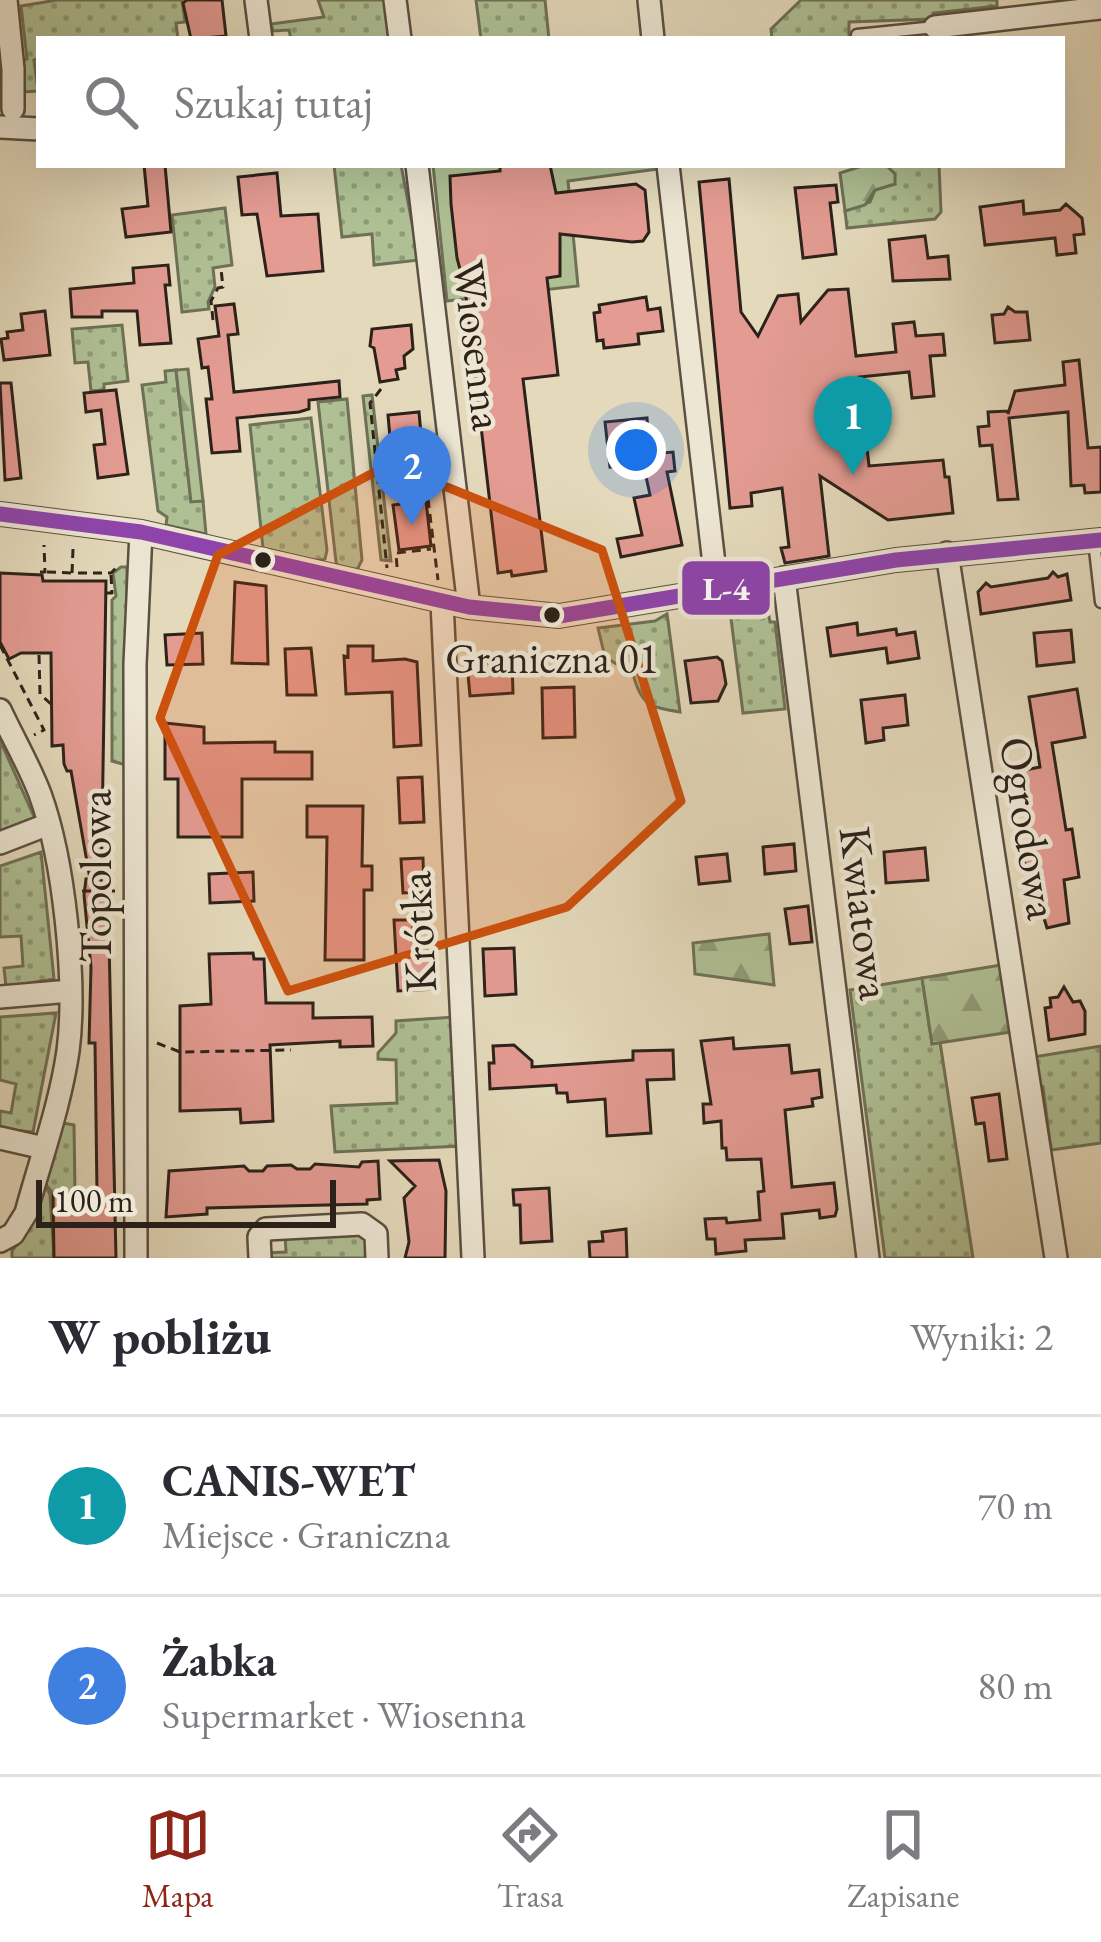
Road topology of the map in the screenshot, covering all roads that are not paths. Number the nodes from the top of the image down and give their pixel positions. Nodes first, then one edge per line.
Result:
1 (6, 0) edge
2 (256, 0) edge
3 (395, 0) edge
4 (649, 0) edge
5 (1101, 8) edge
6 (653, 33) edge
7 (936, 33) edge
8 (857, 34) dead end
9 (261, 36) edge
10 (400, 36) edge
11 (6, 118) edge
12 (36, 127) edge
13 (417, 168) edge
14 (668, 168) edge
15 (0, 514) edge
16 (140, 532) junction
17 (1097, 540) edge
18 (947, 553) junction
19 (784, 578) junction
20 (717, 590) junction
21 (440, 596) junction
22 (1101, 602) edge
23 (469, 607) junction
24 (0, 710) edge
25 (49, 824) junction
26 (0, 843) edge
27 (70, 992) junction
28 (0, 997) edge
29 (0, 1138) edge
30 (44, 1148) junction
31 (0, 1241) edge
32 (136, 1258) edge
33 (260, 1258) edge
34 (377, 1258) edge
35 (473, 1258) edge
36 (868, 1258) edge
37 (1056, 1258) edge

1 - 11 street
2 - 9 street
3 - 10 street
4 - 6 street
5 - 7 street
7 - 8 lane
11 - 12 street
13 - 23 street, Wiosenna
14 - 20 street
15 - 16 street
16 - 21 street
16 - 32 street, Topolowa
17 - 18 street
17 - 22 lane
18 - 19 street
18 - 37 street, Ogrodowa
19 - 20 street
19 - 36 street, Kwiatowa
20 - 23 street
21 - 23 street
21 - 35 street, Krótka
24 - 25 street
25 - 26 street
25 - 27 street
27 - 28 street
27 - 30 street
29 - 30 street
30 - 31 street
33 - 34 street

